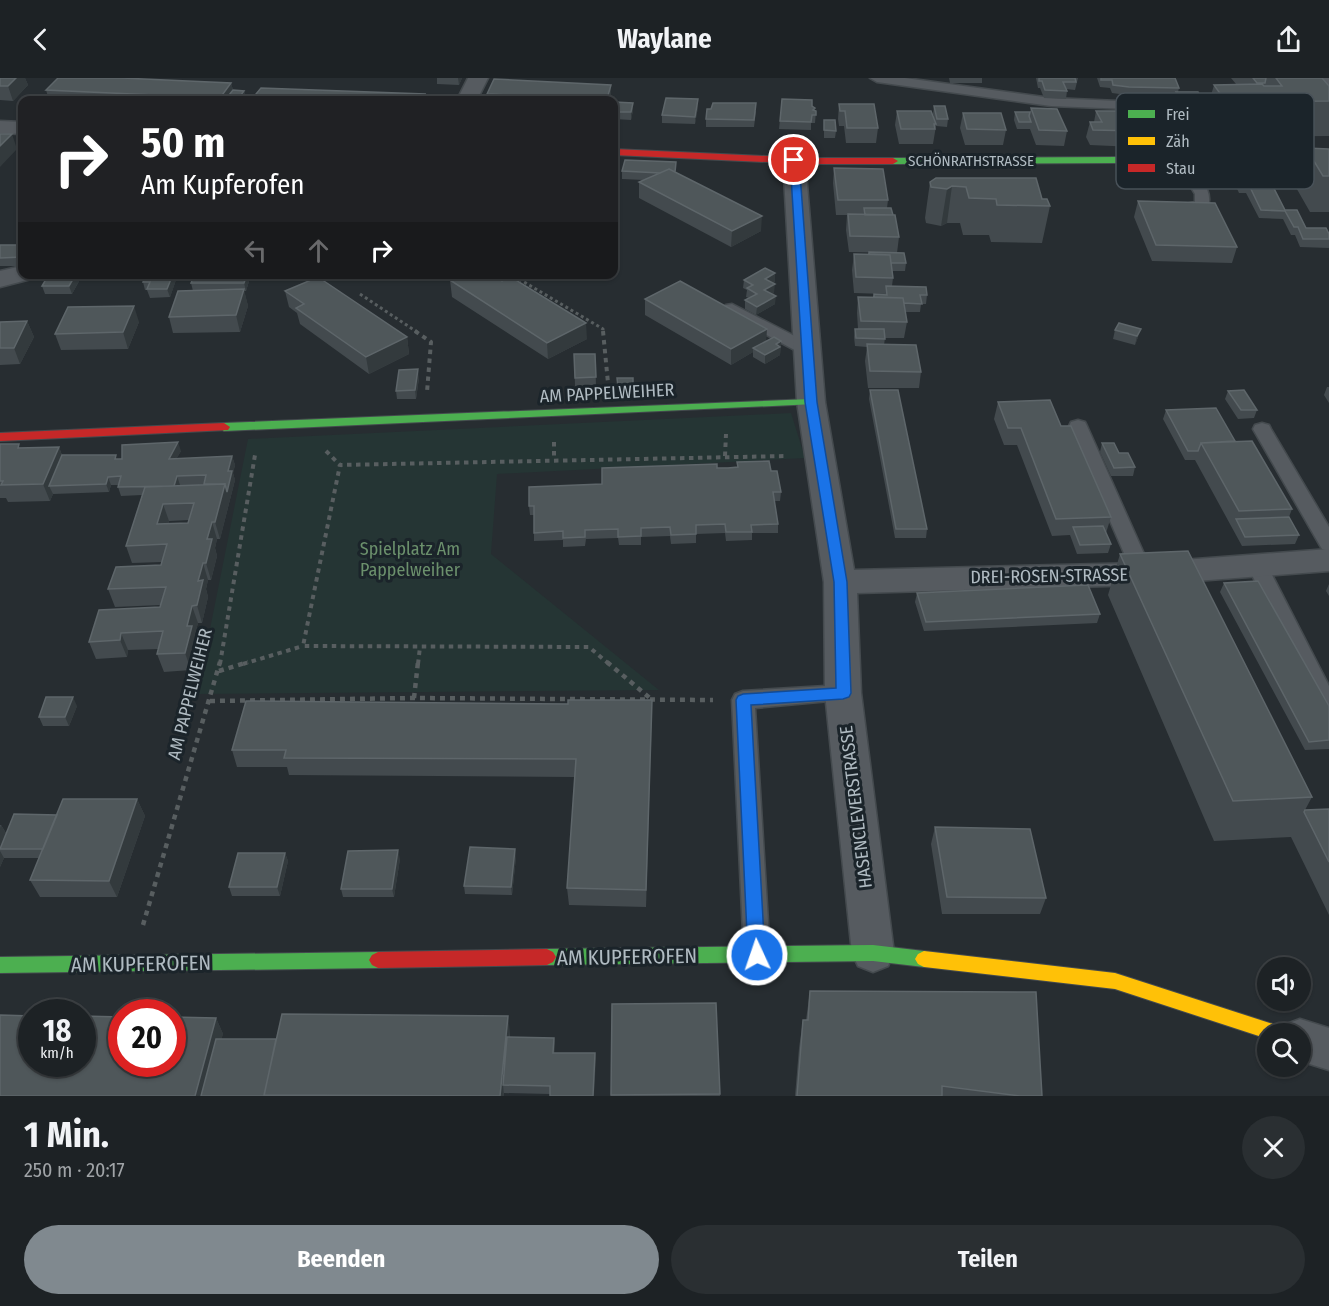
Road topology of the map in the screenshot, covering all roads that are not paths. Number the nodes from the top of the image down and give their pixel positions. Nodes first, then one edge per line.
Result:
1 (478, 78) edge
2 (876, 78) edge
3 (1323, 78) edge
4 (1329, 83) edge
5 (469, 96) edge
6 (1116, 104) edge
7 (0, 127) edge
8 (18, 128) edge
9 (618, 152) edge
10 (1314, 159) edge
11 (1329, 159) edge
12 (794, 160) junction
13 (1116, 160) edge
14 (1200, 189) edge
15 (1161, 210) edge
16 (18, 275) edge
17 (0, 279) edge
18 (732, 309) edge
19 (808, 350) junction
20 (811, 402) junction
21 (1078, 426) dead end
22 (1262, 429) dead end
23 (0, 437) edge
24 (1329, 544) edge
25 (1329, 560) edge
26 (1258, 567) junction
27 (1143, 574) junction
28 (840, 582) junction
29 (843, 693) junction
30 (1329, 708) edge
31 (873, 953) junction
32 (757, 955) junction
33 (0, 965) edge
34 (1257, 1027) edge
35 (1311, 1043) edge
36 (1329, 1049) edge

1 - 5 street
2 - 6 lane
3 - 4 street
7 - 8 street
9 - 12 street, SCHÖNRATHSTRASSE
10 - 11 street, SCHÖNRATHSTRASSE
12 - 13 street, SCHÖNRATHSTRASSE
12 - 19 street, HASENCLEVERSTRASSE
14 - 15 lane
16 - 17 street
18 - 19 lane
19 - 20 street, HASENCLEVERSTRASSE
20 - 23 street, AM PAPPELWEIHER
20 - 28 street, HASENCLEVERSTRASSE
21 - 27 lane
22 - 24 lane
25 - 26 street, DREI-ROSEN-STRASSE
26 - 27 street, DREI-ROSEN-STRASSE
26 - 30 lane
27 - 28 street, DREI-ROSEN-STRASSE
28 - 29 street, HASENCLEVERSTRASSE
29 - 31 street, HASENCLEVERSTRASSE
29 - 32 lane
31 - 32 street, AM KUPFEROFEN
31 - 34 street, AM KUPFEROFEN
32 - 33 street, AM KUPFEROFEN
35 - 36 street

